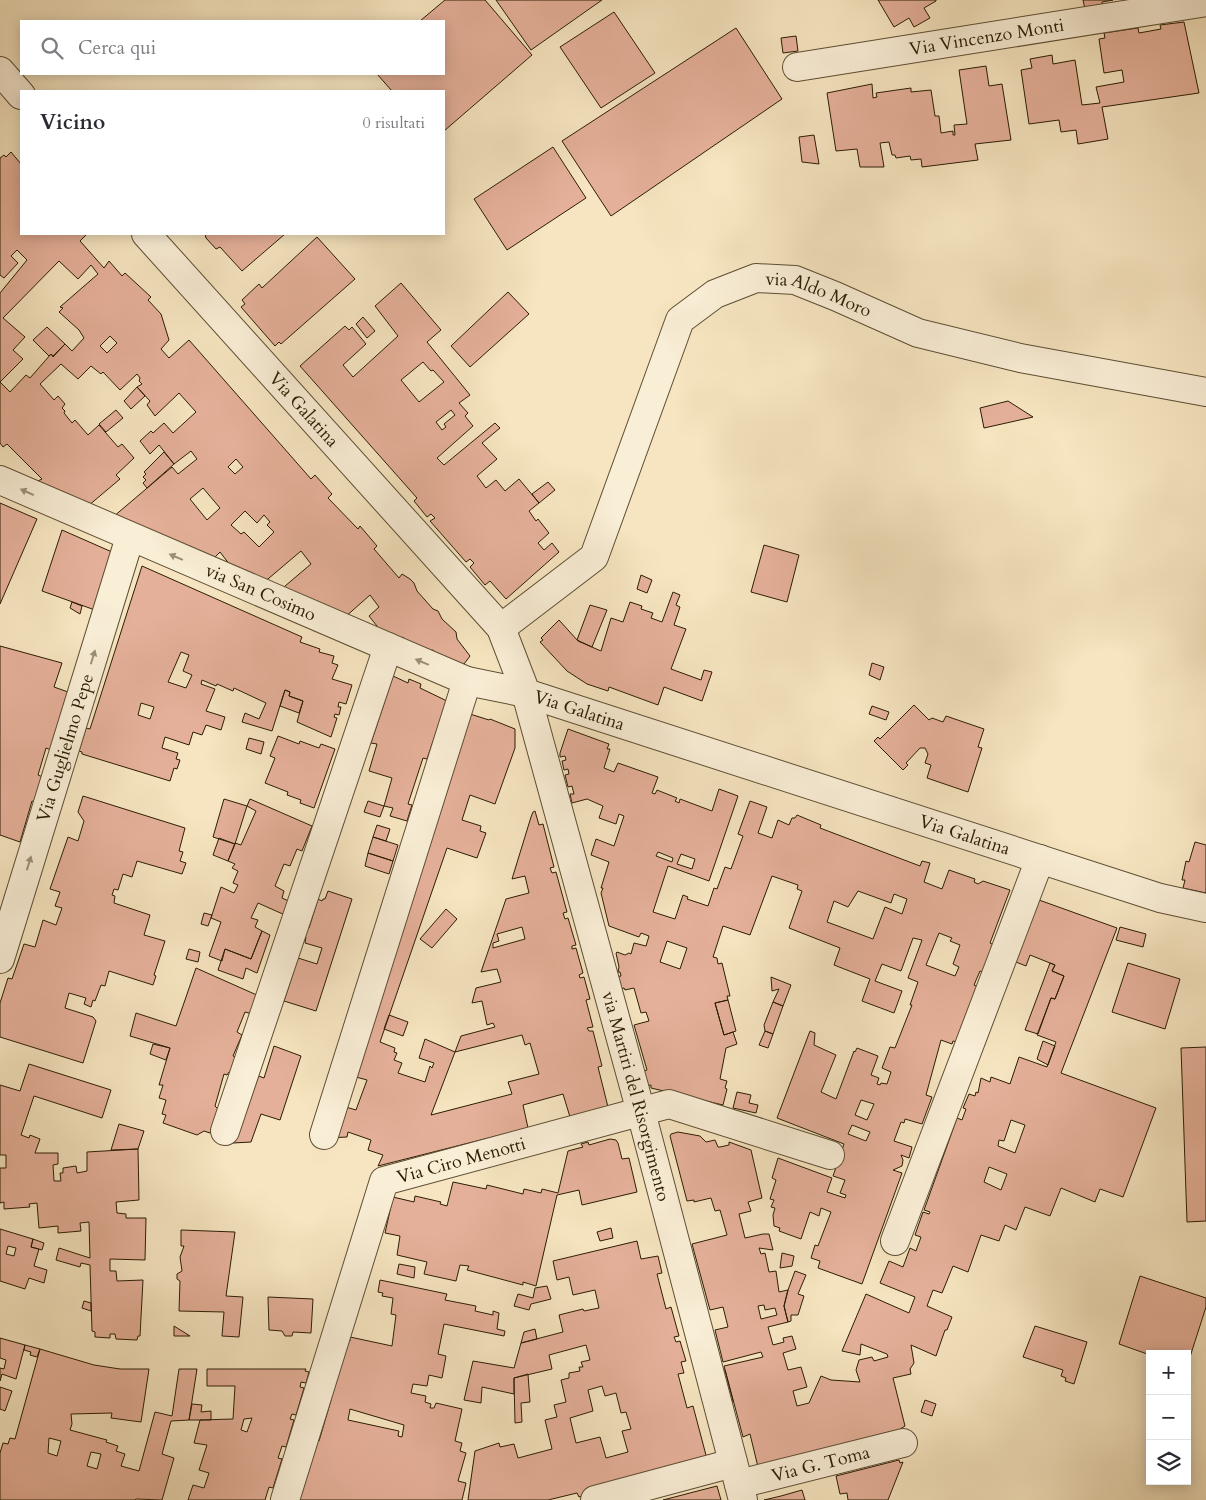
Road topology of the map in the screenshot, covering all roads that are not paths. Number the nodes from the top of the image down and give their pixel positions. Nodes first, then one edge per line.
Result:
1 (1206, 1) edge
2 (797, 67) dead end
3 (0, 71) edge
4 (20, 94) edge
5 (147, 235) edge
6 (1206, 392) edge
7 (0, 480) edge
8 (130, 537) junction
9 (501, 628) junction
10 (388, 647) junction
11 (467, 681) junction
12 (526, 693) junction
13 (1040, 859) junction
14 (8, 900) edge
15 (1206, 908) edge
16 (0, 960) edge
17 (641, 1112) junction
18 (225, 1131) dead end
19 (324, 1135) dead end
20 (830, 1155) dead end
21 (895, 1241) dead end
22 (903, 1443) dead end
23 (738, 1482) edge
24 (285, 1500) edge
25 (595, 1500) edge

1 - 2 street, Via Vincenzo Monti
3 - 4 street
5 - 9 street, Via Galatina
6 - 9 street, via Aldo Moro
8 -> 7 street, via San Cosimo
10 -> 8 street, via San Cosimo
14 -> 8 street, Via Guglielmo Pepe
9 - 12 street, Via Galatina
11 -> 10 street, via San Cosimo
10 - 18 street
11 - 12 street, via San Cosimo
11 - 19 street
12 - 13 street, Via Galatina
12 - 17 street, via Martiri del Risorgimento
13 - 15 street, Via Galatina
13 - 21 street
14 - 16 street, Via Guglielmo Pepe
17 - 20 street, Via Ciro Menotti
17 - 23 street, via Martiri del Risorgimento
17 - 24 street, Via Ciro Menotti
22 - 23 street, Via G. Toma
23 - 25 street, Via G. Toma

